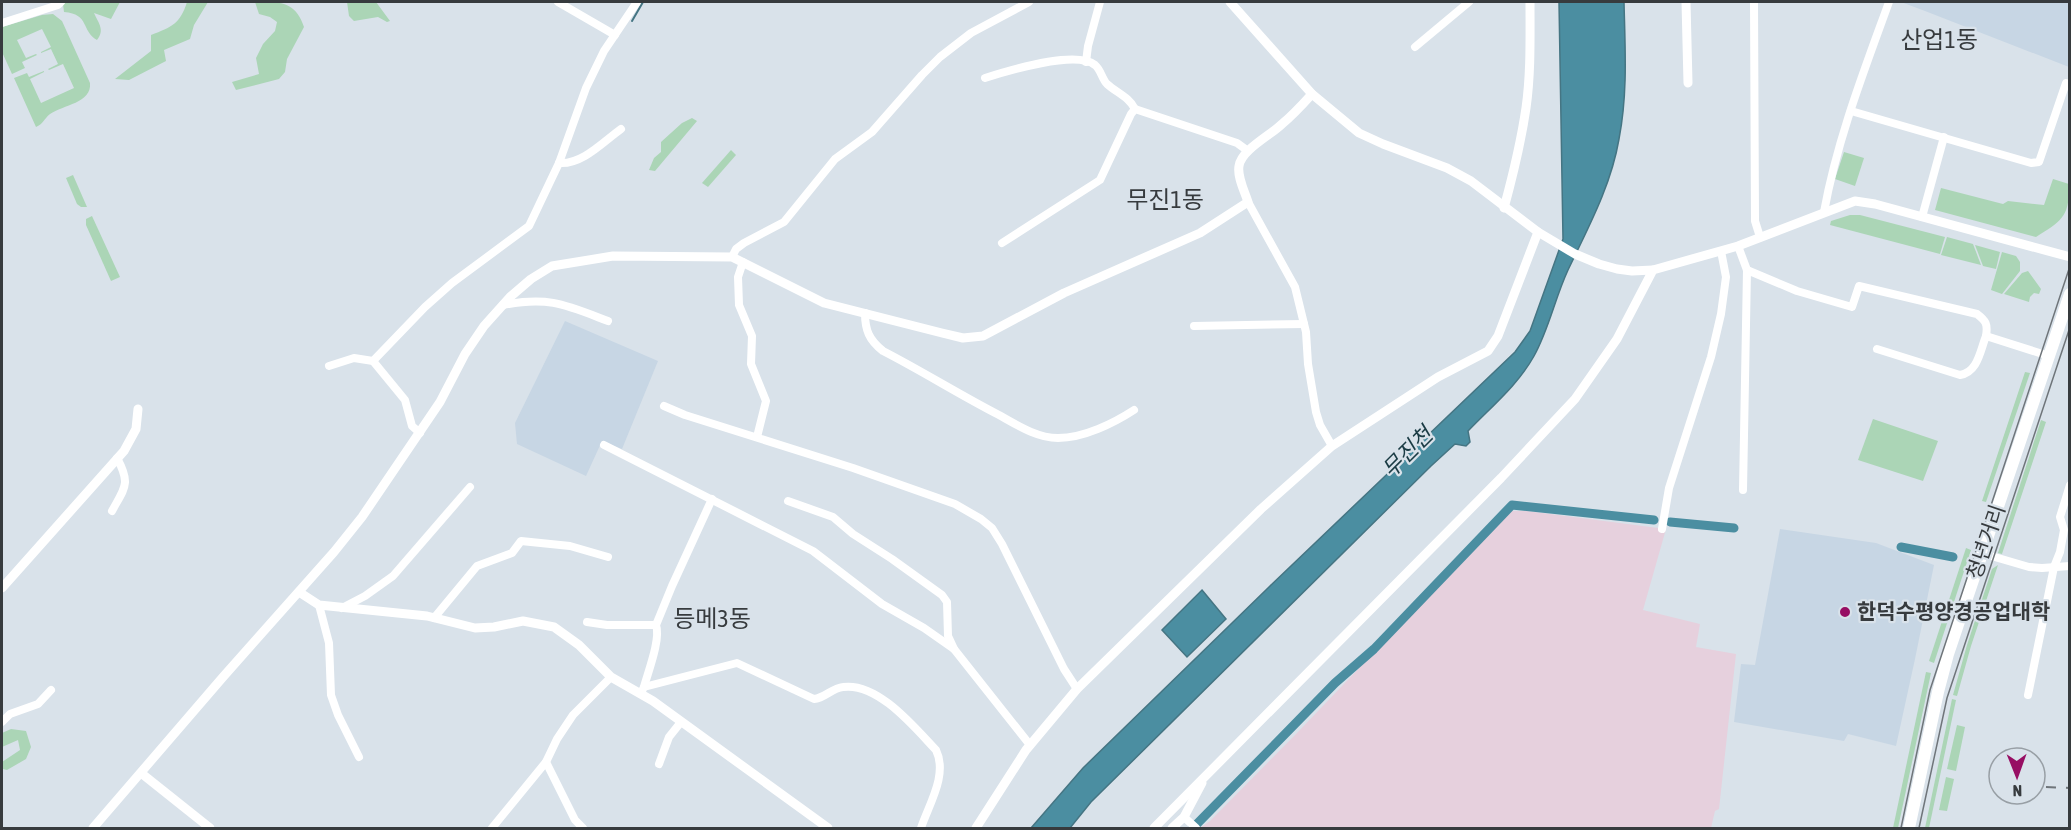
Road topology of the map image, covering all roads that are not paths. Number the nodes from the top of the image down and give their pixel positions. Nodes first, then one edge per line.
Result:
1 (61, 2) edge
2 (558, 2) edge
3 (637, 2) edge
4 (1029, 2) edge
5 (1100, 2) edge
6 (1230, 2) edge
7 (1469, 2) edge
8 (1530, 2) edge
9 (1686, 2) edge
10 (1754, 2) edge
11 (1889, 2) edge
12 (2, 23) edge
13 (615, 35) junction
14 (1415, 47) dead end
15 (1086, 62) junction
16 (986, 78) dead end
17 (1688, 83) dead end
18 (2066, 83) dead end
19 (1312, 94) junction
20 (1135, 109) junction
21 (1851, 111) junction
22 (621, 129) dead end
23 (1944, 137) junction
24 (1248, 152) junction
25 (558, 162) junction
26 (1248, 202) junction
27 (1504, 208) junction
28 (1824, 212) junction
29 (1922, 217) junction
30 (1538, 232) junction
31 (1760, 237) junction
32 (1002, 243) dead end
33 (1738, 246) junction
34 (1721, 251) junction
35 (732, 257) junction
36 (2070, 257) edge
37 (743, 262) junction
38 (1653, 270) junction
39 (1747, 270) junction
40 (2070, 294) edge
41 (503, 305) junction
42 (865, 313) junction
43 (608, 321) dead end
44 (1304, 324) junction
45 (1194, 326) dead end
46 (1986, 336) junction
47 (1877, 349) dead end
48 (2049, 356) junction
49 (373, 362) junction
50 (329, 366) dead end
51 (664, 406) dead end
52 (138, 409) dead end
53 (1134, 410) dead end
54 (420, 433) junction
55 (757, 437) junction
56 (604, 445) dead end
57 (1332, 446) junction
58 (117, 458) junction
59 (2070, 485) edge
60 (470, 487) dead end
61 (1743, 490) dead end
62 (712, 499) junction
63 (788, 501) dead end
64 (112, 511) dead end
65 (1662, 529) dead end
66 (1981, 553) junction
67 (608, 557) dead end
68 (2070, 566) edge
69 (2054, 567) junction
70 (2, 588) edge
71 (299, 592) junction
72 (319, 605) junction
73 (341, 608) junction
74 (434, 618) junction
75 (587, 622) dead end
76 (656, 625) junction
77 (954, 649) junction
78 (611, 677) junction
79 (1077, 689) junction
80 (51, 690) dead end
81 (642, 690) junction
82 (2028, 695) dead end
83 (2, 722) edge
84 (681, 722) junction
85 (1030, 745) junction
86 (359, 757) dead end
87 (546, 762) junction
88 (659, 764) dead end
89 (1208, 772) junction
90 (141, 773) junction
91 (1186, 819) junction
92 (93, 828) edge
93 (210, 828) edge
94 (492, 828) edge
95 (584, 828) edge
96 (828, 828) edge
97 (921, 828) edge
98 (976, 828) edge
99 (1154, 828) edge
100 (1173, 828) edge
101 (1196, 828) edge
102 (1909, 828) edge

1 - 12 street
2 - 13 street
3 - 13 street
4 - 35 street
5 - 15 street
6 - 19 street
7 - 14 street
8 - 27 street
9 - 17 street
10 - 31 street
11 - 21 street
13 - 25 street
15 - 16 street
15 - 20 street
18 - 23 street
19 - 24 street
19 - 27 street
20 - 24 street
20 - 32 street
21 - 23 street
21 - 28 street
22 - 25 street
23 - 29 street
24 - 26 street
25 - 49 street
26 - 42 street
26 - 44 street
27 - 30 street
28 - 29 street
28 - 31 street
29 - 36 street
30 - 38 street
30 - 57 street
31 - 33 street
33 - 34 street
33 - 39 street
34 - 38 street
34 - 65 street
35 - 37 street
35 - 41 street
37 - 42 street
37 - 55 street
38 - 89 street
39 - 46 street
39 - 61 street
40 - 48 main road, 청년거리
41 - 43 street
41 - 54 street
42 - 53 street
44 - 45 street
44 - 57 street
46 - 47 street
46 - 48 street
48 - 66 main road, 청년거리
49 - 50 street
49 - 54 street
51 - 55 street
52 - 58 street
54 - 71 street
55 - 79 street
56 - 62 street
57 - 79 street
58 - 64 street
58 - 70 street
59 - 69 street
60 - 73 street
62 - 76 street
62 - 77 street
63 - 77 street
66 - 69 street
66 - 102 main road, 청년거리
67 - 74 street
68 - 69 street
69 - 82 street
71 - 72 street
71 - 90 street
72 - 73 street
72 - 86 street
73 - 74 street
74 - 78 street
75 - 76 street
76 - 81 street
77 - 85 street
78 - 81 street
78 - 87 street
79 - 85 street
80 - 83 street
81 - 84 street
81 - 97 street
84 - 88 street
84 - 96 street
85 - 98 street
87 - 94 street
87 - 95 street
89 - 91 street
89 - 99 street
90 - 92 street
90 - 93 street
91 - 100 street
91 - 101 street

